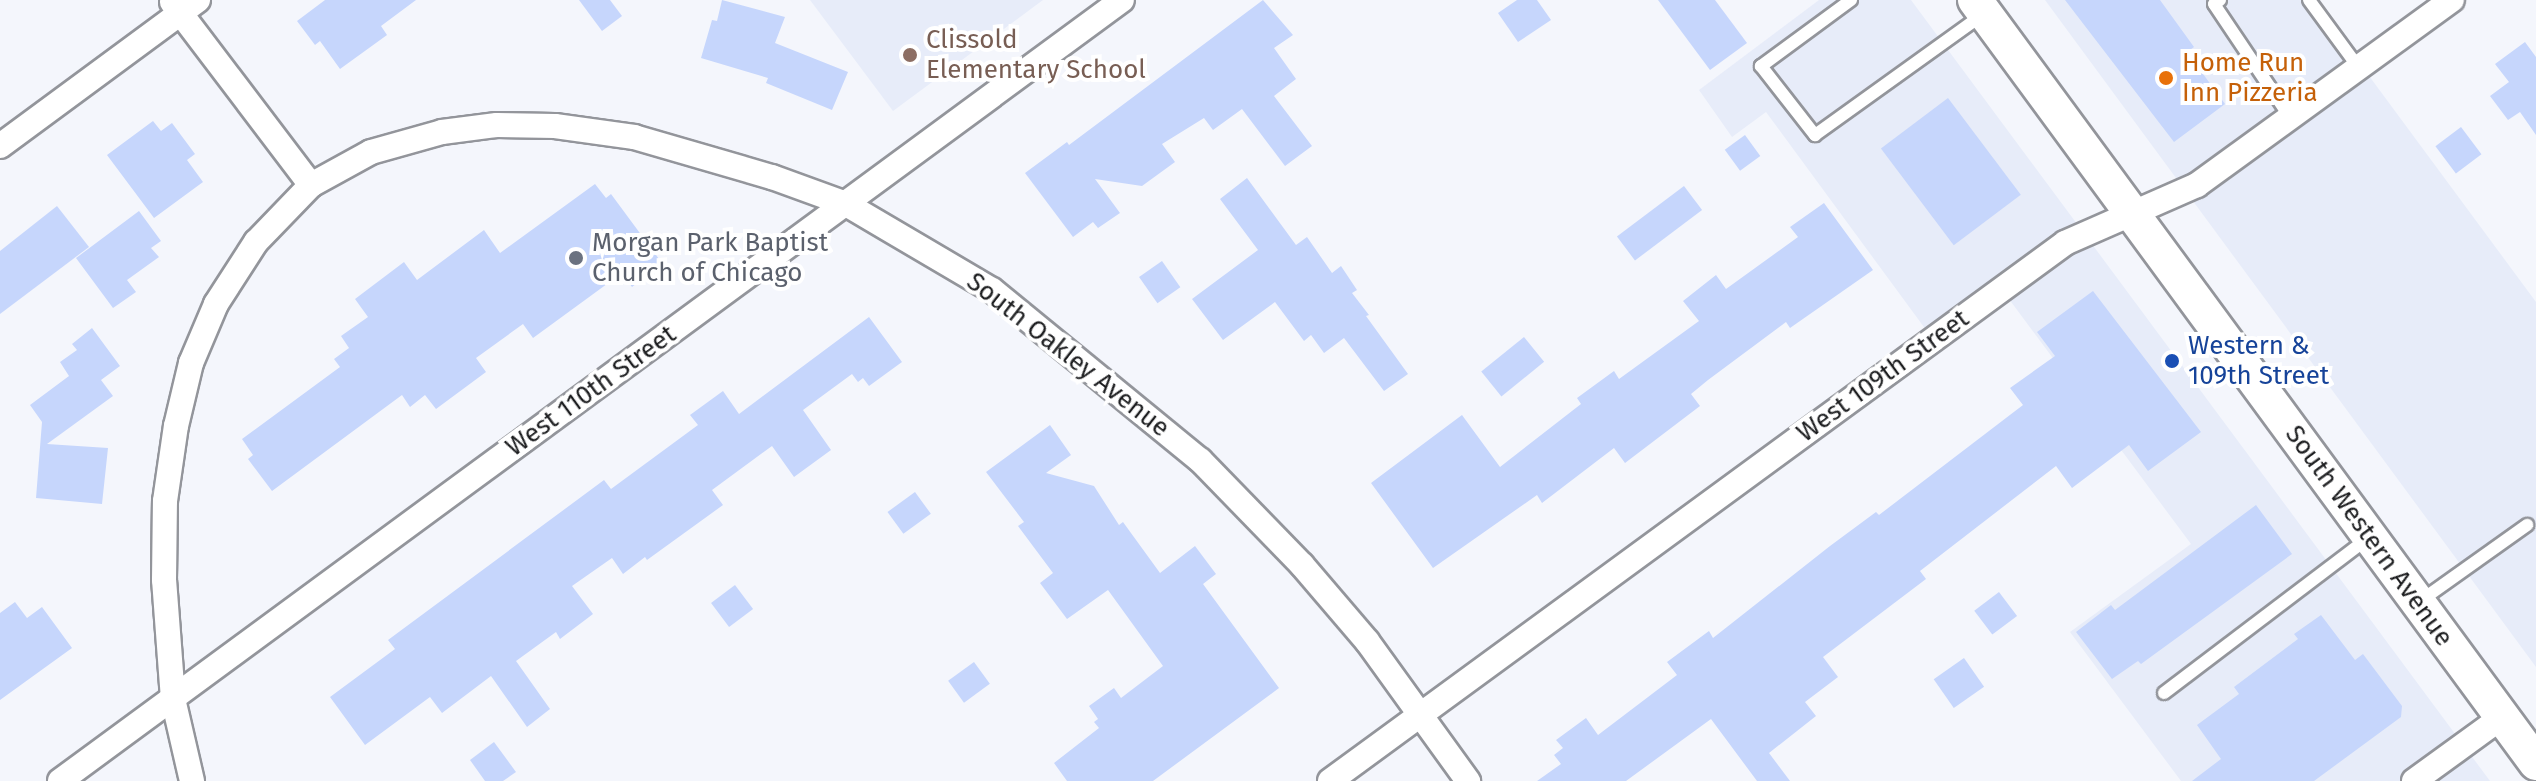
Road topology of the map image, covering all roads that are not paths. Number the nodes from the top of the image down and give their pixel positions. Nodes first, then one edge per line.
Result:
1 (1122, 0) edge
2 (1851, 0) edge
3 (2309, 0) edge
4 (2452, 0) edge
5 (2215, 1) edge
6 (182, 4) edge
7 (1980, 7) edge
8 (2359, 68) junction
9 (2290, 117) junction
10 (0, 146) edge
11 (311, 185) junction
12 (846, 204) junction
13 (2132, 213) junction
14 (2527, 525) dead end
15 (2370, 537) junction
16 (2418, 603) junction
17 (2164, 693) dead end
18 (173, 699) junction
19 (1421, 713) junction
20 (2502, 717) junction
21 (2536, 763) edge
22 (60, 781) edge
23 (192, 781) edge
24 (1330, 781) edge
25 (1468, 781) edge
26 (2414, 781) edge

1 - 12 street, West 110th Street
2 - 7 lane
3 - 8 lane
4 - 8 street, West 109th Street
5 - 9 lane
6 - 10 street
6 - 11 street
7 - 13 main road, South Western Avenue
8 - 9 street, West 109th Street
9 - 13 street, West 109th Street
11 - 12 street, South Oakley Avenue
11 - 18 street, South Oakley Avenue
12 - 18 street, West 110th Street
12 - 19 street, South Oakley Avenue
13 - 15 main road, South Western Avenue
13 - 19 street, West 109th Street
14 - 16 lane
15 - 16 main road, South Western Avenue
15 - 17 lane
16 - 20 main road, South Western Avenue
18 - 22 street, West 110th Street
18 - 23 street, South Oakley Avenue
19 - 24 street, West 109th Street
19 - 25 street, South Oakley Avenue
20 - 21 main road, South Western Avenue
20 - 26 street

